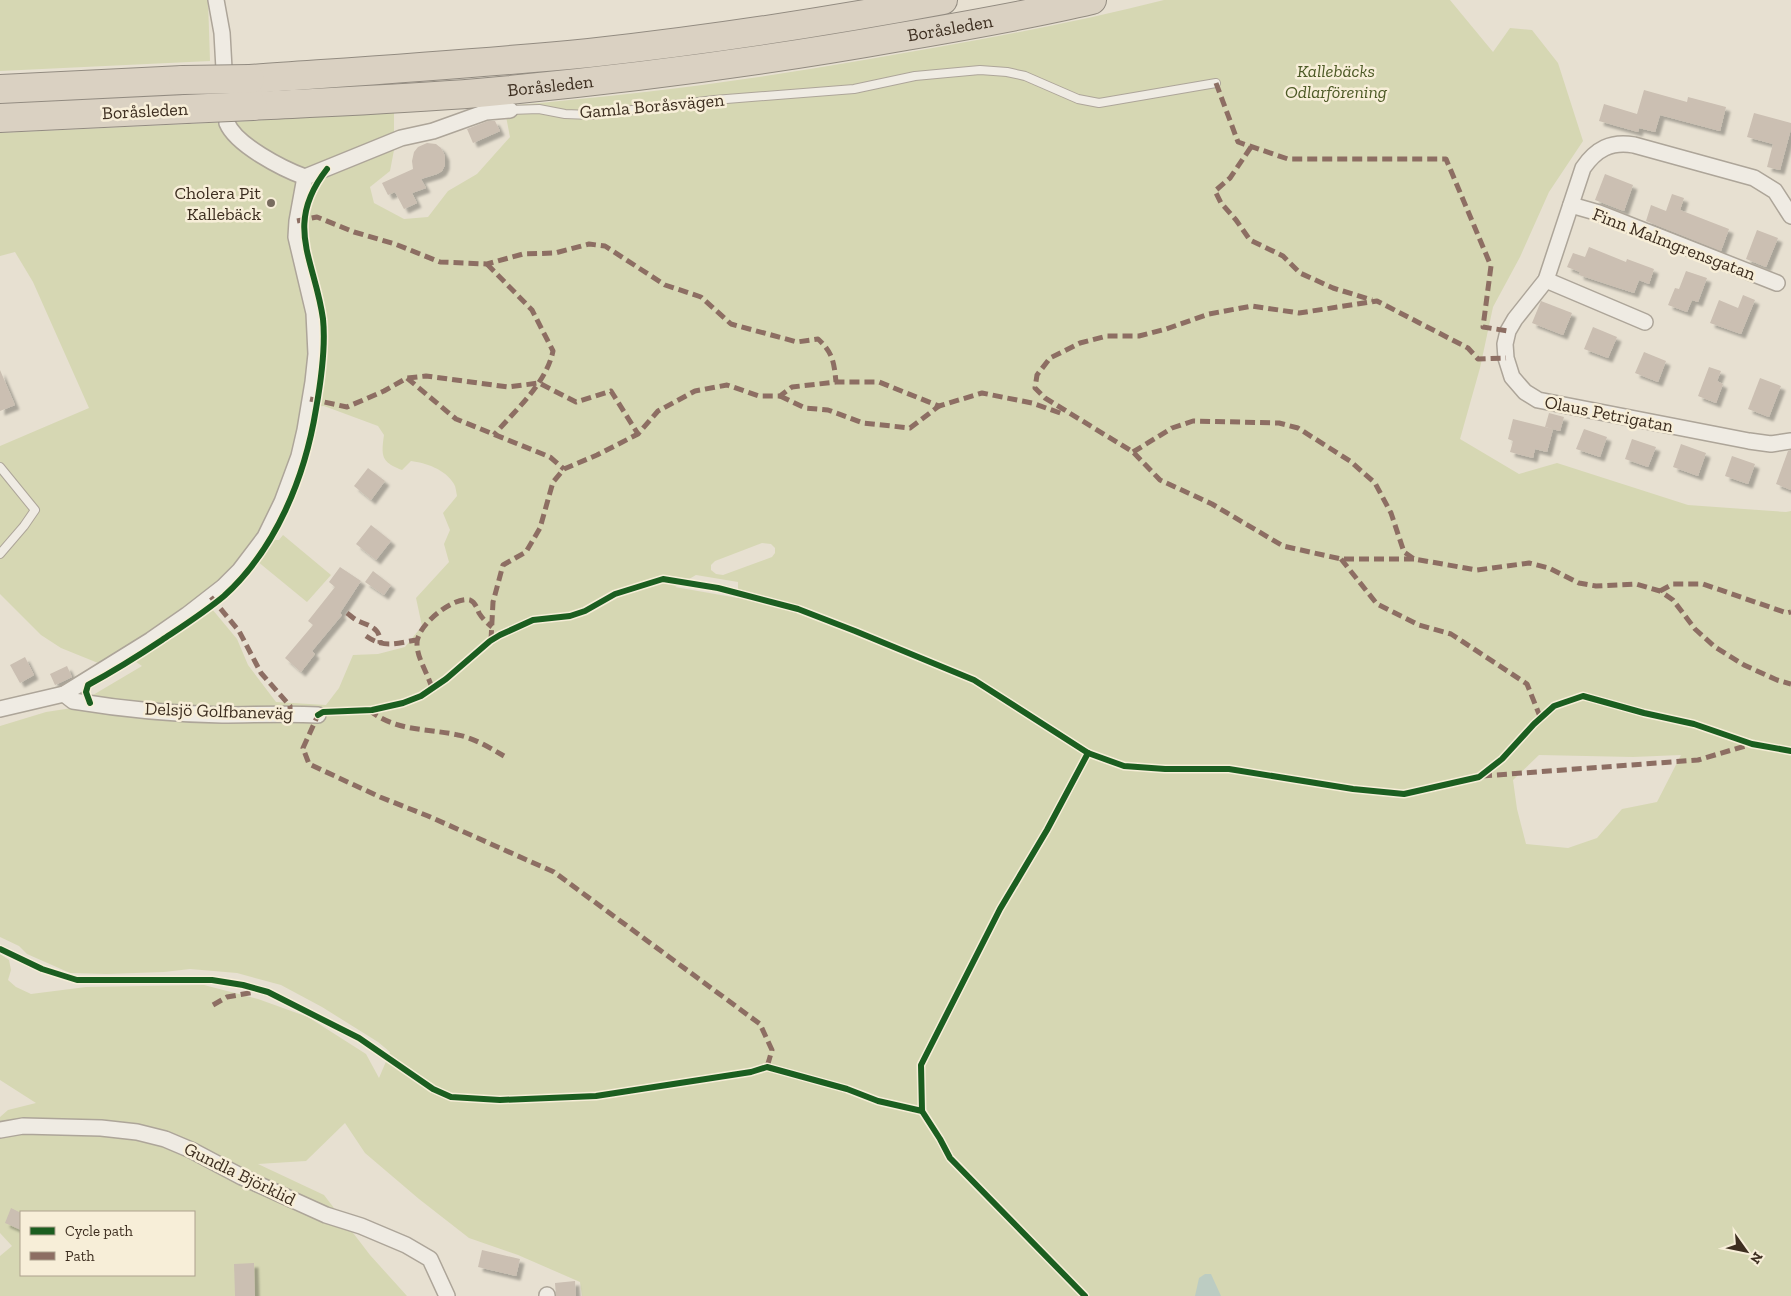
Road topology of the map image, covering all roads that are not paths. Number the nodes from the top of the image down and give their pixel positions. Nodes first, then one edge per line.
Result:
1 (216, 0) edge
2 (943, 0) edge
3 (1092, 0) edge
4 (1216, 83) dead end
5 (0, 89) edge
6 (510, 110) joint
7 (0, 118) edge
8 (305, 177) junction
9 (1571, 205) junction
10 (1791, 216) edge
11 (1546, 280) junction
12 (1777, 283) dead end
13 (1645, 322) dead end
14 (1791, 441) edge
15 (0, 467) edge
16 (0, 554) edge
17 (64, 694) junction
18 (1, 707) edge
19 (318, 715) dead end
20 (0, 1130) edge
21 (447, 1296) edge

1 - 8 street
2 - 5 highway, Boråsleden, bridge
3 - 7 highway, Boråsleden, bridge
4 - 6 lane, Gamla Boråsvägen
6 - 8 street, Gamla Boråsvägen
8 - 17 street
9 - 10 street, Olaus Petrigatan
9 - 11 street, Olaus Petrigatan
9 - 12 street, Finn Malmgrensgatan
11 - 13 street
11 - 14 street, Olaus Petrigatan
15 - 16 lane
17 - 18 street
17 - 19 street, Delsjö Golfbaneväg
20 - 21 street, Gundla Björklid

